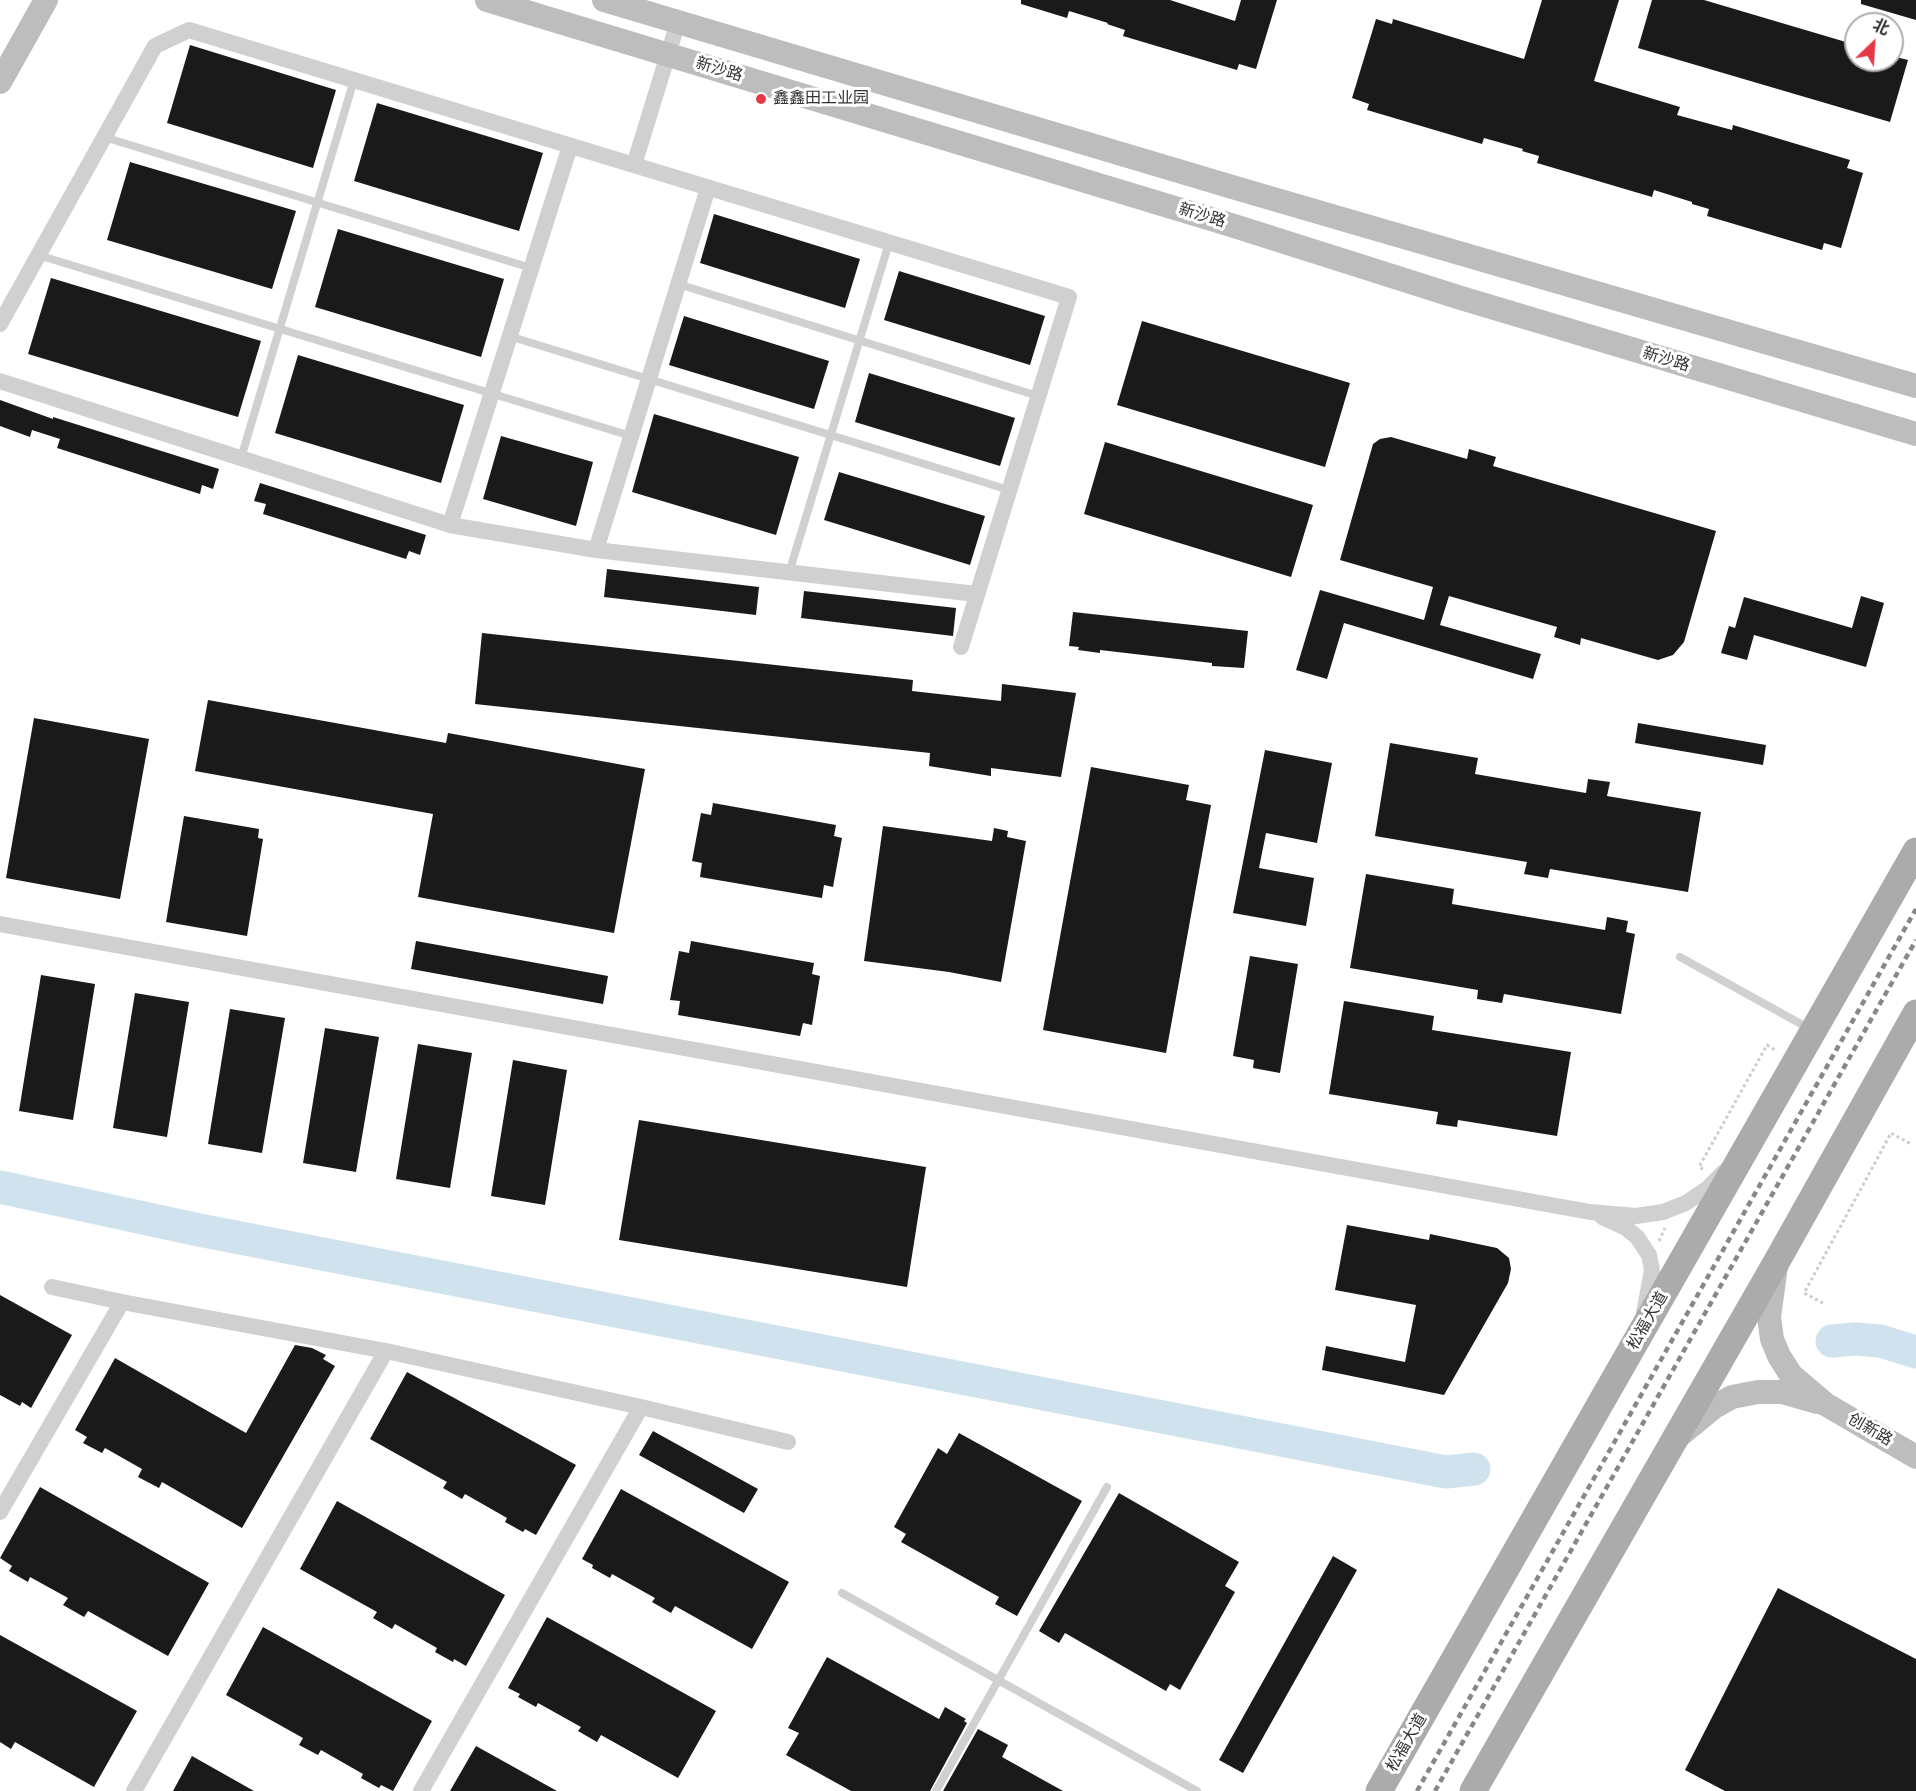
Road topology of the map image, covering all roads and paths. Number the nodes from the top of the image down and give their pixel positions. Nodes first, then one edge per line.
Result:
1 (46, 0) edge
2 (486, 0) edge
3 (604, 0) edge
4 (678, 22) junction
5 (668, 55) junction
6 (354, 80) junction
7 (0, 81) edge
8 (104, 137) junction
9 (570, 146) junction
10 (634, 165) junction
11 (708, 188) junction
12 (317, 202) junction
13 (889, 243) junction
14 (38, 255) junction
15 (531, 268) junction
16 (678, 284) junction
17 (0, 324) edge
18 (280, 328) junction
19 (509, 336) junction
20 (859, 341) junction
21 (649, 379) junction
22 (0, 381) edge
23 (1916, 386) edge
24 (491, 393) junction
25 (1038, 396) junction
26 (1916, 434) edge
27 (831, 435) junction
28 (631, 436) junction
29 (241, 458) junction
30 (1009, 490) junction
31 (450, 525) junction
32 (596, 550) junction
33 (789, 573) junction
34 (976, 594) junction
35 (961, 646) dead end
36 (1916, 851) edge
37 (0, 924) edge
38 (1680, 957) dead end
39 (1916, 1013) edge
40 (1813, 1031) junction
41 (1775, 1050) dead end
42 (1911, 1144) dead end
43 (1740, 1158) junction
44 (1699, 1167) dead end
45 (1590, 1212) junction
46 (1666, 1225) dead end
47 (1658, 1242) dead end
48 (1777, 1261) junction
49 (52, 1287) dead end
50 (122, 1302) junction
51 (1823, 1304) dead end
52 (1639, 1336) junction
53 (386, 1352) junction
54 (1825, 1404) junction
55 (641, 1407) junction
56 (1672, 1441) junction
57 (788, 1442) dead end
58 (1916, 1457) edge
59 (1107, 1487) dead end
60 (0, 1512) edge
61 (842, 1593) dead end
62 (998, 1680) junction
63 (134, 1791) edge
64 (421, 1791) edge
65 (936, 1791) edge
66 (1197, 1791) edge
67 (1379, 1791) edge
68 (1473, 1791) edge

1 - 7 main road
2 - 5 main road, 新沙路
3 - 4 main road, 新沙路
4 - 5 street
4 - 23 main road, 新沙路
5 - 10 street
5 - 26 main road, 新沙路
6 - 8 street
6 - 9 street
6 - 12 lane
8 - 12 lane
8 - 14 street
9 - 10 street
9 - 15 street
10 - 11 street
11 - 13 street
11 - 16 street
12 - 15 lane
12 - 18 lane
13 - 20 lane
13 - 25 street
14 - 17 street
14 - 18 lane
15 - 19 street
16 - 20 lane
16 - 21 street
18 - 24 lane
18 - 29 lane
19 - 21 lane
19 - 24 street
20 - 25 lane
20 - 27 lane
21 - 27 lane
21 - 28 street
22 - 29 street
24 - 28 lane
24 - 31 street
25 - 30 street
27 - 30 lane
27 - 33 lane
28 - 32 street
29 - 31 street
30 - 34 street
31 - 32 street
32 - 33 street
33 - 34 street
34 - 35 street
36 - 40 main road, 松福大道
37 - 45 street
38 - 40 lane
39 - 48 main road
40 - 43 main road, 松福大道
41 - 44 path
42 - 51 path
43 - 45 street
43 - 52 main road, 松福大道
45 - 52 street
46 - 47 path
48 - 54 main road, 创新路
48 - 56 main road
49 - 50 street
50 - 53 street
50 - 60 street
52 - 67 main road, 松福大道
53 - 55 street
53 - 63 street
54 - 56 main road, 创新路
54 - 58 main road, 创新路
55 - 57 street
55 - 64 street
56 - 68 main road
59 - 62 lane
61 - 62 lane
62 - 65 lane
62 - 66 lane

